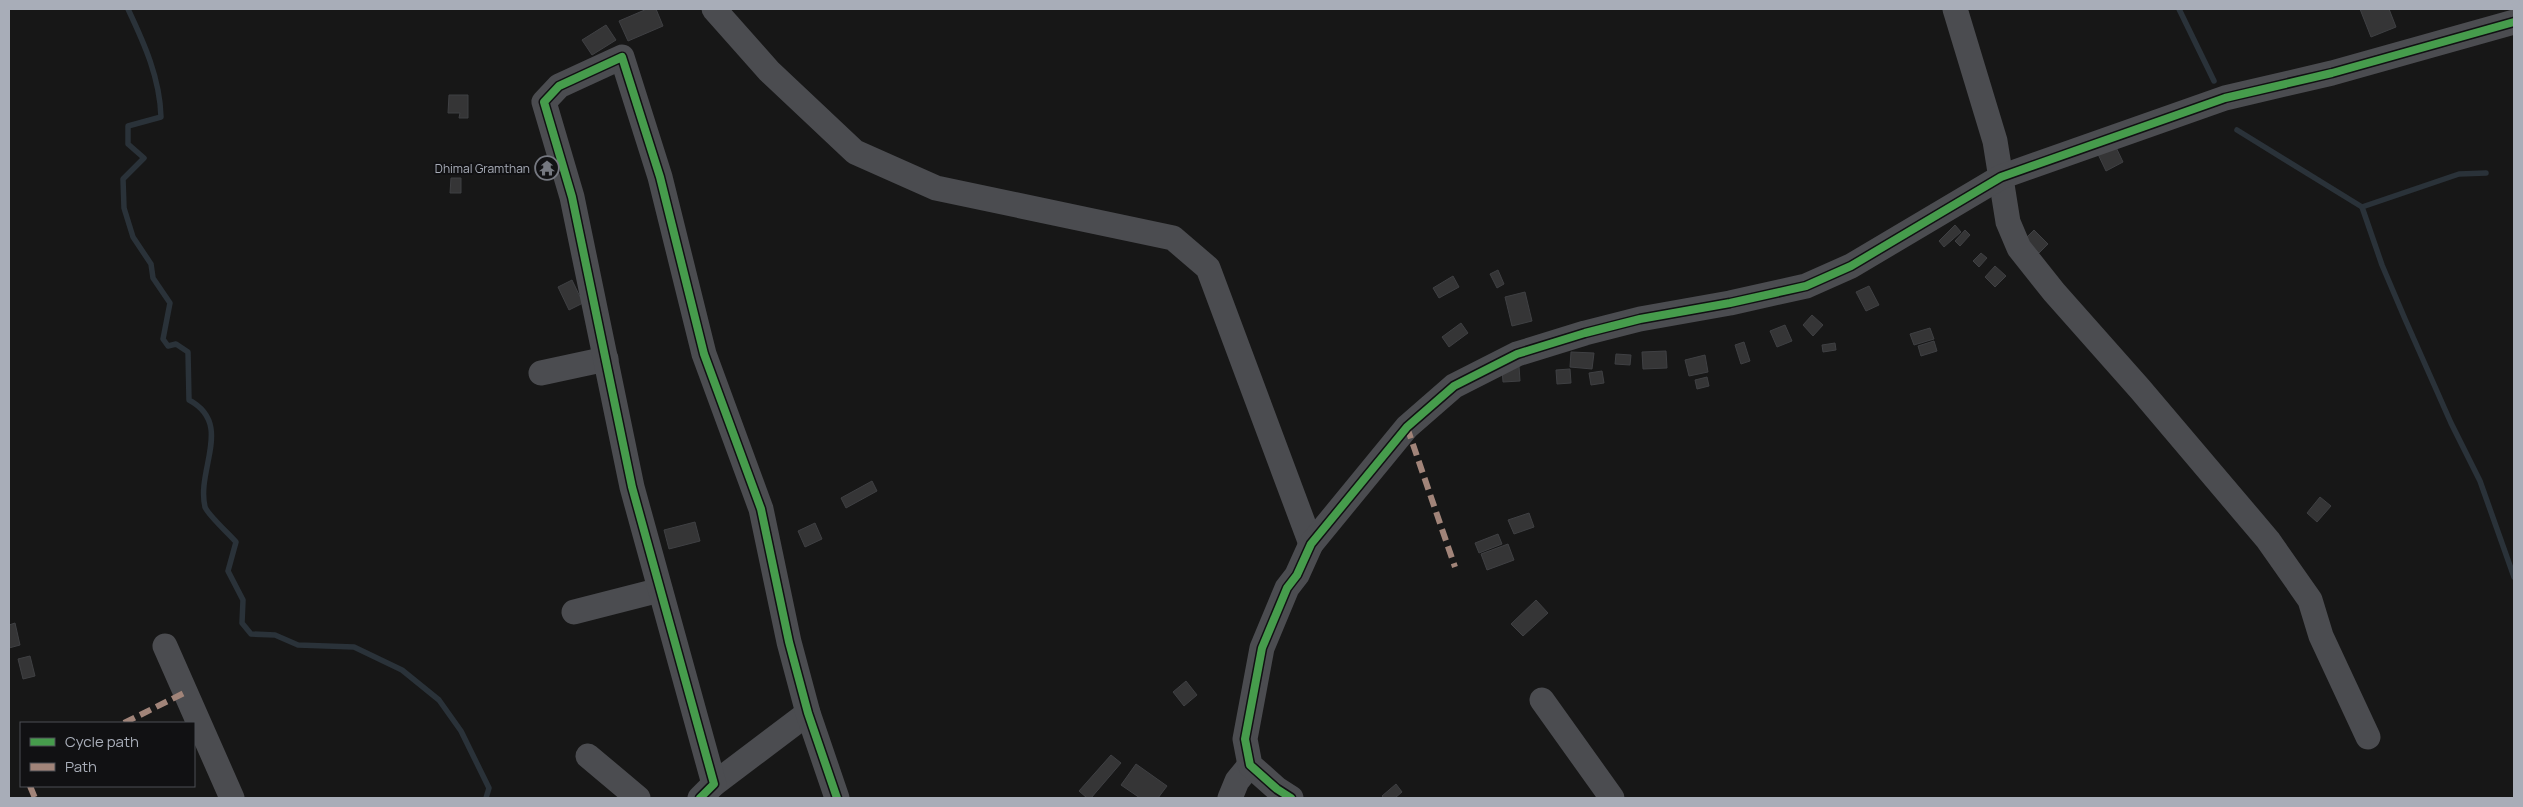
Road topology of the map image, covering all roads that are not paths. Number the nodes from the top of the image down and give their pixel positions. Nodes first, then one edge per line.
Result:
1 (714, 9) edge
2 (1955, 9) edge
3 (2514, 22) edge
4 (2001, 177) junction
5 (606, 359) junction
6 (541, 372) dead end
7 (1311, 544) junction
8 (660, 590) junction
9 (574, 612) dead end
10 (165, 646) dead end
11 (1542, 700) dead end
12 (808, 713) junction
13 (2368, 737) dead end
14 (588, 756) dead end
15 (1250, 765) junction
16 (707, 791) edge
17 (232, 798) edge
18 (638, 798) edge
19 (837, 798) edge
20 (1230, 798) edge
21 (1291, 798) edge
22 (1612, 798) edge

1 - 7 street
2 - 4 street
3 - 4 street
4 - 7 street
4 - 13 street
5 - 6 street
5 - 8 street
5 - 12 street
7 - 15 street
8 - 9 street
8 - 16 street
10 - 17 street
11 - 22 street
12 - 16 street
12 - 19 street
14 - 18 street
15 - 20 street
15 - 21 street

